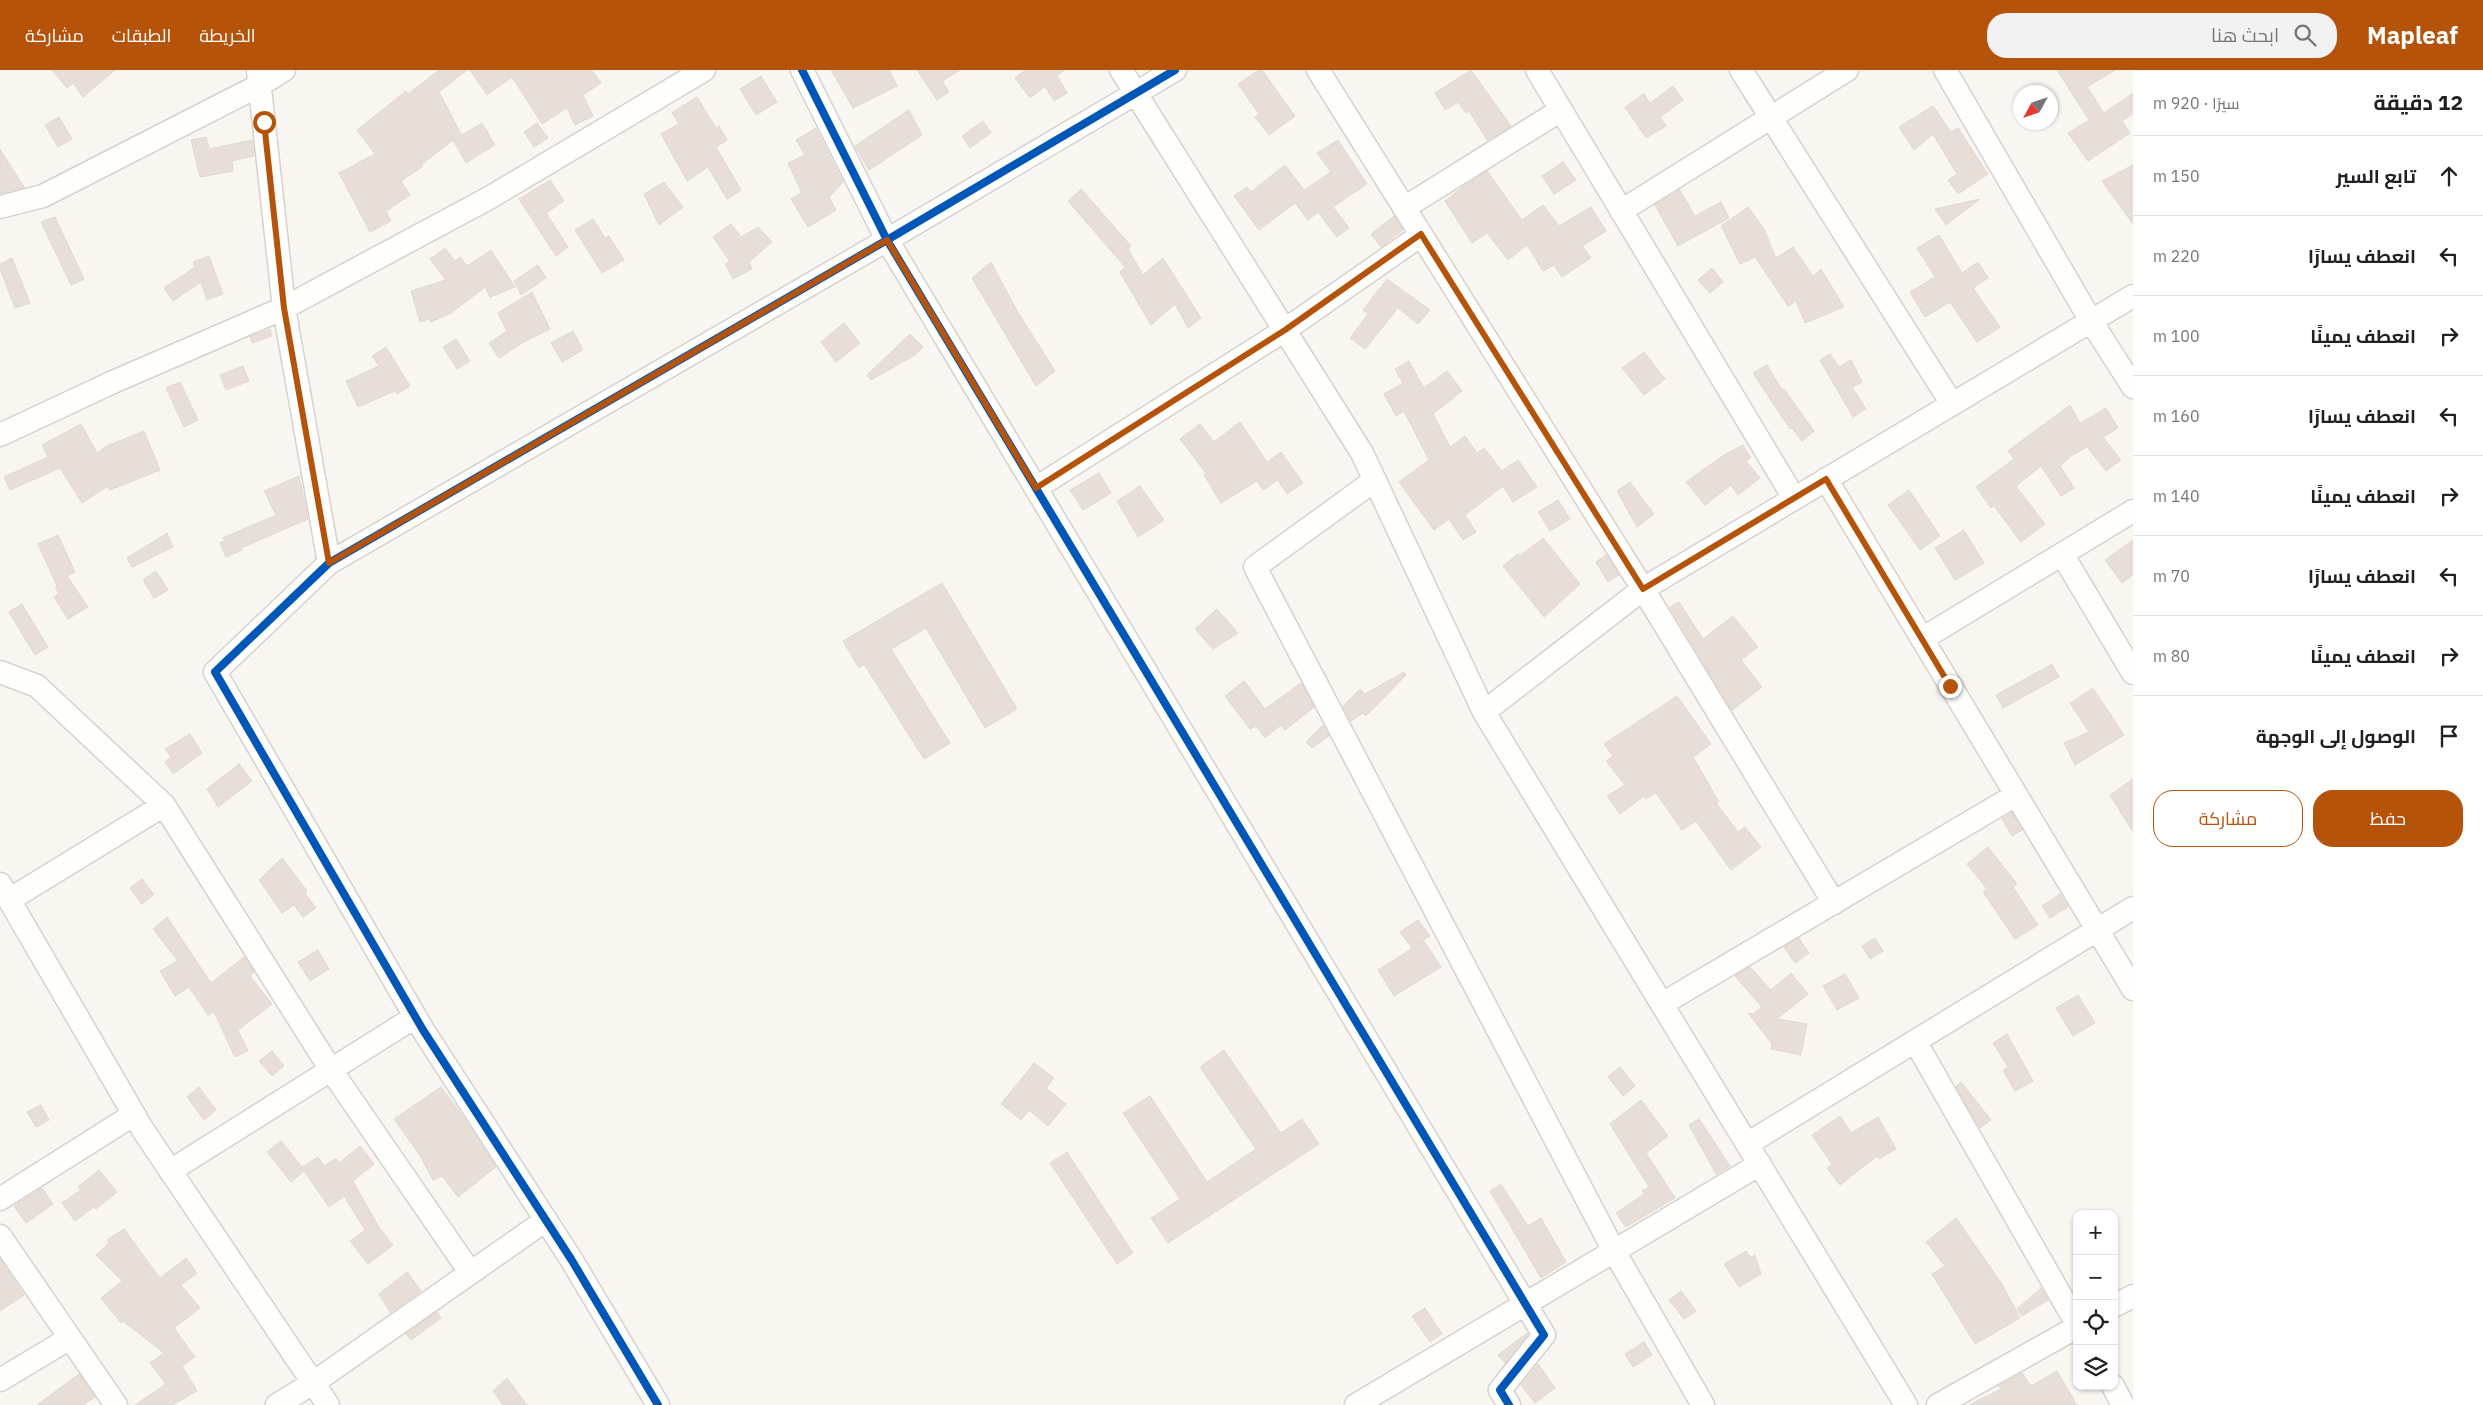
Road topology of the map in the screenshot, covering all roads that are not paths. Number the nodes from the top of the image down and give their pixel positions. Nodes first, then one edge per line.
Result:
1 (284, 70) edge
2 (704, 70) edge
3 (802, 70) edge
4 (1122, 70) edge
5 (1175, 70) edge
6 (1318, 70) edge
7 (1537, 70) edge
8 (1742, 70) edge
9 (1847, 70) edge
10 (1945, 70) edge
11 (259, 78) edge
12 (1137, 93) junction
13 (1561, 110) junction
14 (1771, 117) junction
15 (0, 207) edge
16 (1404, 208) junction
17 (1621, 210) junction
18 (1421, 234) junction
19 (887, 240) junction
20 (2133, 296) edge
21 (284, 308) junction
22 (2091, 321) junction
23 (1285, 330) junction
24 (2133, 387) edge
25 (1952, 404) junction
26 (0, 435) edge
27 (1826, 479) junction
28 (1375, 480) junction
29 (1036, 488) junction
30 (1794, 498) junction
31 (2133, 511) edge
32 (2062, 554) junction
33 (329, 563) junction
34 (1643, 589) junction
35 (1922, 639) junction
36 (0, 672) edge
37 (2133, 673) edge
38 (1484, 712) junction
39 (2016, 795) junction
40 (164, 805) junction
41 (5, 892) edge
42 (1834, 903) junction
43 (2133, 908) edge
44 (2098, 930) junction
45 (2133, 989) edge
46 (1662, 1004) junction
47 (416, 1017) junction
48 (1915, 1041) junction
49 (331, 1070) junction
50 (134, 1115) junction
51 (1747, 1144) junction
52 (1760, 1164) junction
53 (170, 1172) junction
54 (0, 1199) edge
55 (546, 1220) junction
56 (0, 1236) edge
57 (1614, 1251) junction
58 (470, 1272) junction
59 (2133, 1296) edge
60 (1524, 1304) junction
61 (2118, 1304) edge
62 (2073, 1318) edge
63 (2073, 1327) edge
64 (70, 1338) junction
65 (0, 1380) edge
66 (313, 1383) junction
67 (2115, 1390) edge
68 (116, 1405) edge
69 (277, 1405) edge
70 (328, 1405) edge
71 (658, 1405) edge
72 (1356, 1405) edge
73 (1509, 1405) edge
74 (1703, 1405) edge
75 (1906, 1405) edge
76 (1938, 1405) edge
77 (2123, 1405) edge

1 - 11 street
2 - 21 street
3 - 19 street
4 - 12 street
5 - 12 street
6 - 16 street
7 - 13 street
8 - 14 street
9 - 14 street
10 - 22 street
11 - 15 street
11 - 21 street
12 - 19 street
12 - 23 street
13 - 16 street
13 - 17 street
14 - 17 street
14 - 25 street
16 - 18 street
17 - 30 street
18 - 23 street
18 - 34 street
19 - 29 street
19 - 33 street
20 - 22 street
21 - 26 street
21 - 33 street
22 - 24 street
22 - 25 street
23 - 28 street
23 - 29 street
25 - 27 street
27 - 30 street
27 - 35 street
28 - 38 street
28 - 57 street
29 - 60 street
30 - 34 street
31 - 32 street
32 - 35 street
32 - 37 street
33 - 47 street
34 - 38 street
34 - 42 street
35 - 39 street
36 - 40 street
38 - 46 street
39 - 42 street
39 - 44 street
40 - 41 street
40 - 49 street
41 - 50 street
42 - 46 street
43 - 44 street
44 - 45 street
44 - 48 street
46 - 51 street
47 - 49 street
47 - 55 street
48 - 51 street
48 - 62 street
49 - 53 street
49 - 58 street
50 - 53 street
50 - 54 street
51 - 52 street
52 - 57 street
52 - 75 street
53 - 66 street
55 - 58 street
55 - 71 street
56 - 64 street
57 - 60 street
57 - 74 street
58 - 66 street
59 - 61 street
60 - 72 street
60 - 73 street
63 - 76 street
64 - 65 street
64 - 68 street
66 - 69 street
66 - 70 street
67 - 77 street

